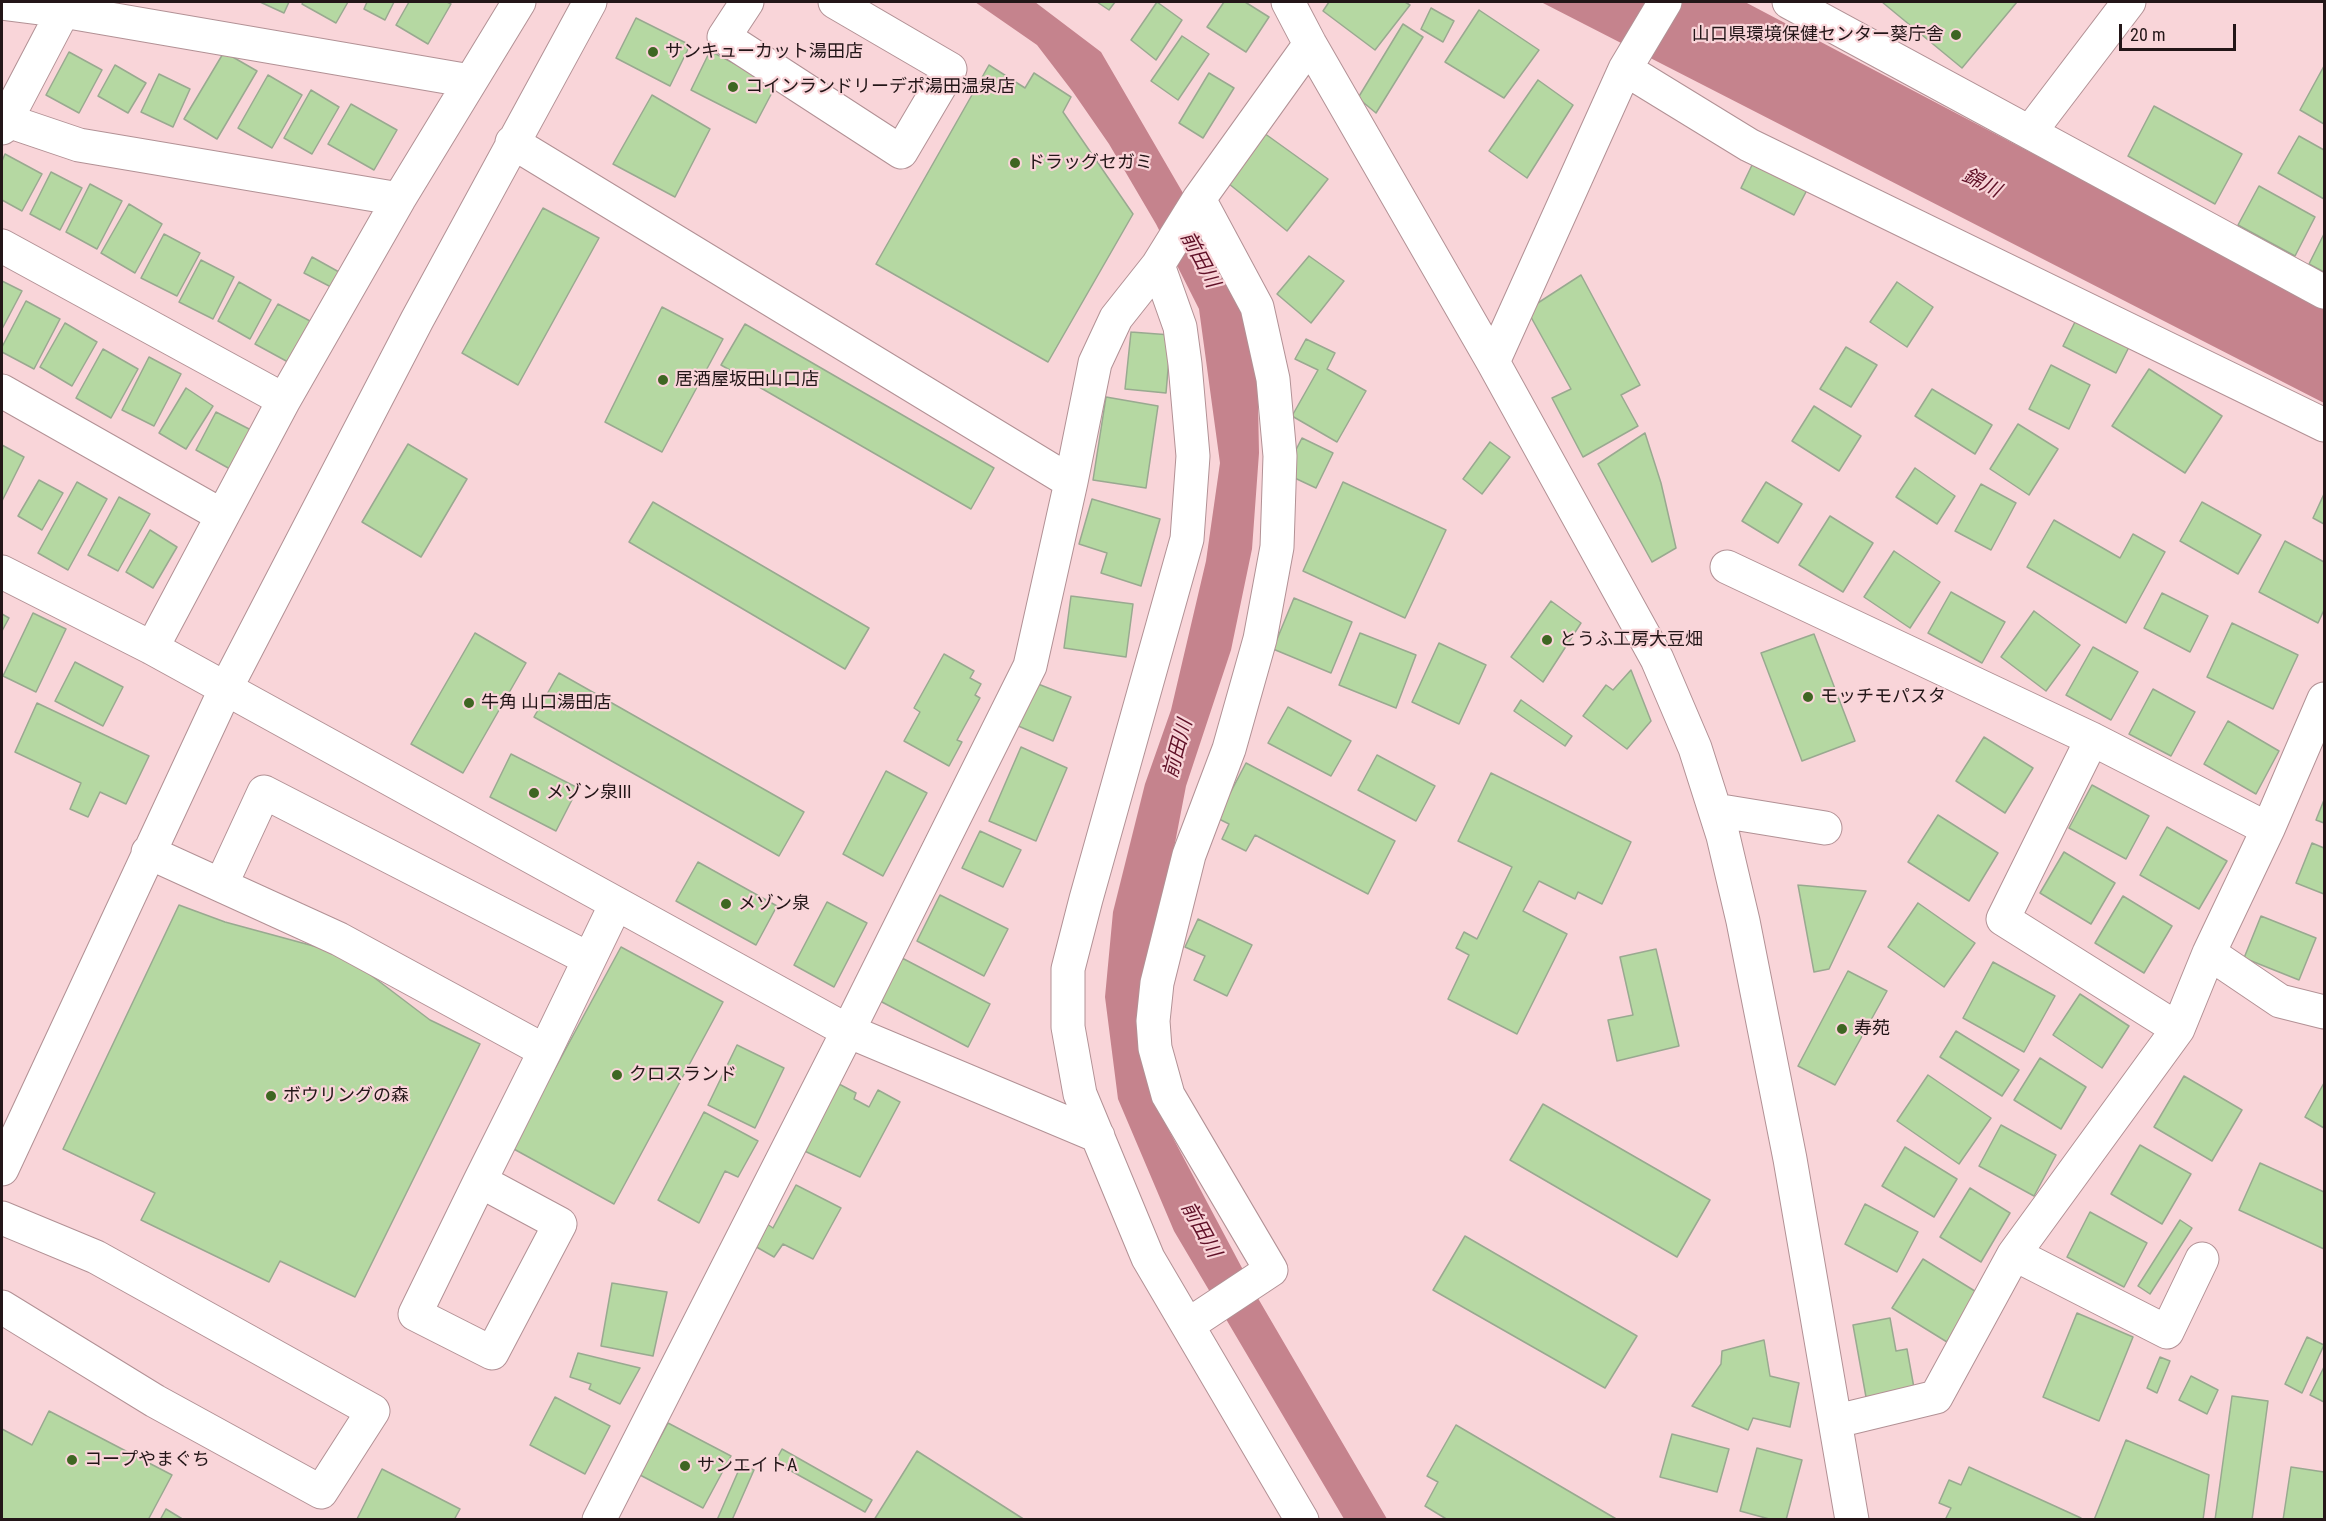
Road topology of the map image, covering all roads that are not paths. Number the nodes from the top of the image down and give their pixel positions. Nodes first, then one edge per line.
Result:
1 (519, 2) edge
2 (590, 2) edge
3 (747, 2) edge
4 (835, 2) edge
5 (1288, 2) edge
6 (1665, 2) edge
7 (1789, 2) edge
8 (2129, 2) edge
9 (2, 3) edge
10 (66, 6) edge
11 (1310, 44) junction
12 (1625, 69) junction
13 (470, 81) junction
14 (4, 124) edge
15 (2030, 132) junction
16 (512, 142) junction
17 (399, 199) junction
18 (1199, 199) junction
19 (2, 246) edge
20 (1158, 265) junction
21 (2325, 292) edge
22 (1493, 362) junction
23 (2, 391) edge
24 (284, 400) junction
25 (2325, 425) edge
26 (1071, 482) junction
27 (221, 515) junction
28 (1727, 567) dead end
29 (2, 572) edge
30 (152, 648) junction
31 (226, 688) junction
32 (2325, 699) edge
33 (2092, 739) junction
34 (1715, 810) junction
35 (1825, 828) dead end
36 (2268, 829) junction
37 (148, 852) junction
38 (221, 885) junction
39 (616, 904) junction
40 (2209, 953) junction
41 (589, 959) junction
42 (2325, 1012) edge
43 (2178, 1029) junction
44 (848, 1031) junction
45 (545, 1050) junction
46 (1098, 1136) junction
47 (2, 1169) edge
48 (480, 1181) junction
49 (2, 1218) edge
50 (2014, 1254) junction
51 (2202, 1259) dead end
52 (2, 1307) edge
53 (1188, 1325) junction
54 (1837, 1421) junction
55 (599, 1520) edge
56 (1302, 1520) edge
57 (1852, 1520) edge

1 - 13 street
2 - 16 street
3 - 4 street
5 - 11 street
6 - 12 street
7 - 15 street
8 - 15 street
9 - 10 street
10 - 13 street
10 - 14 street
11 - 18 street
11 - 22 street
12 - 22 street
12 - 25 street
13 - 17 street
14 - 17 street
15 - 21 street
16 - 26 street
16 - 31 street
17 - 24 street
18 - 20 street
18 - 53 street
19 - 24 street
20 - 26 street
20 - 46 street
22 - 34 street
23 - 27 street
24 - 27 street
26 - 44 street
27 - 30 street
28 - 33 street
29 - 30 street
30 - 31 street
31 - 37 street
31 - 39 street
32 - 36 street
33 - 36 street
33 - 43 street
34 - 35 street
34 - 54 street
36 - 40 street
37 - 38 street
37 - 47 street
38 - 41 street
38 - 45 street
39 - 41 street
39 - 44 street
40 - 42 street
40 - 43 street
41 - 45 street
43 - 50 street
44 - 46 street
44 - 55 street
45 - 48 street
46 - 53 street
48 - 48 street
49 - 52 street
50 - 51 street
50 - 54 street
53 - 56 street
54 - 57 street

